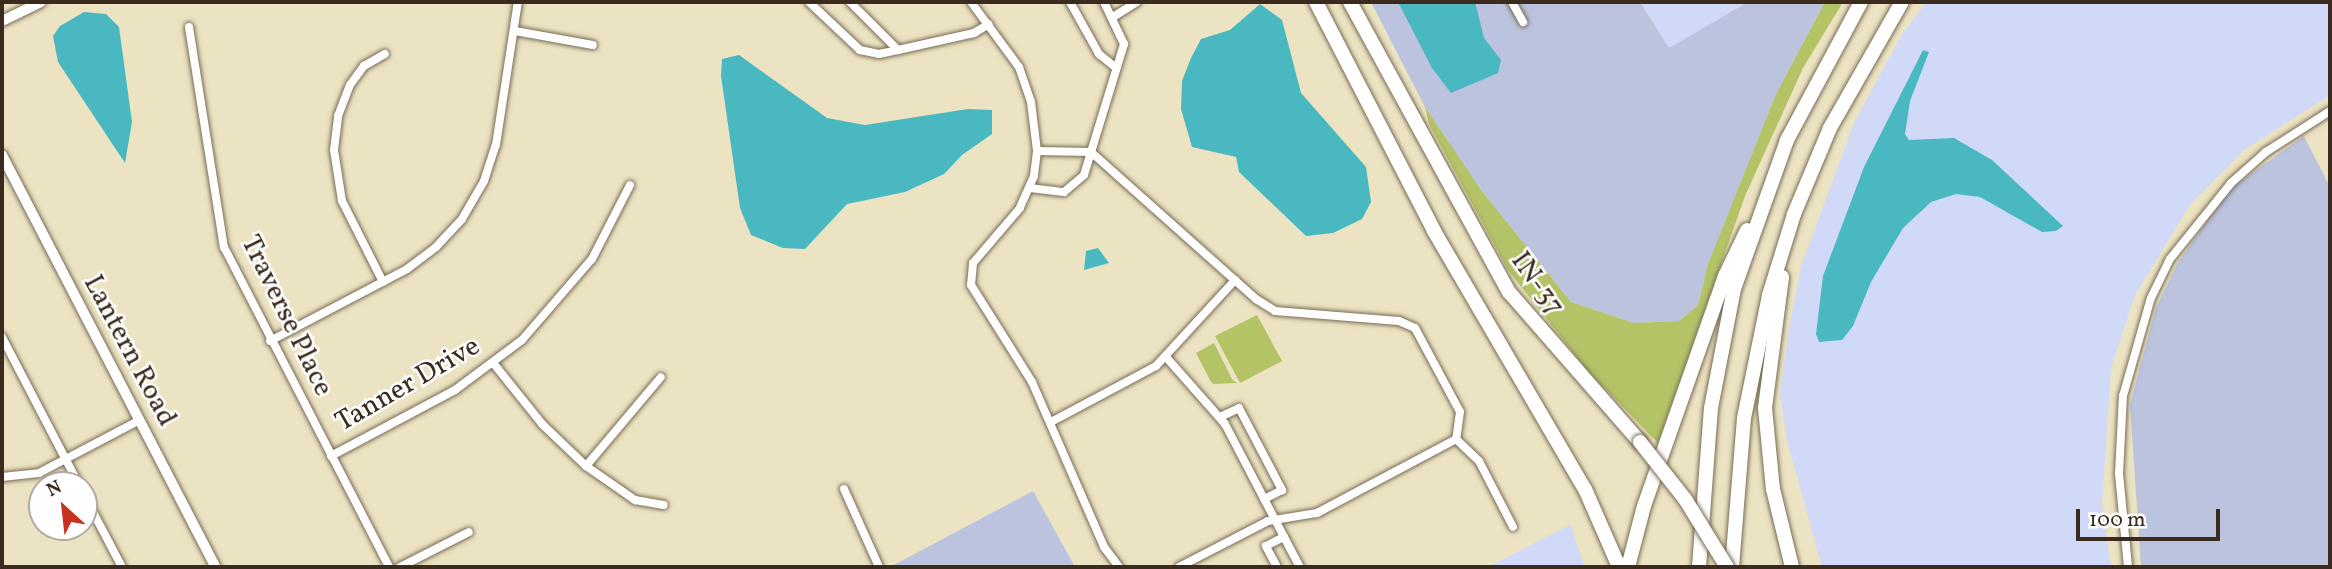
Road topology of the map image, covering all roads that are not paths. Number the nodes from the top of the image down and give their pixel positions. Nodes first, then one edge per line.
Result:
1 (41, 2) edge
2 (518, 2) edge
3 (809, 2) edge
4 (850, 2) edge
5 (971, 2) edge
6 (1070, 2) edge
7 (1104, 2) edge
8 (1137, 2) edge
9 (1308, 2) edge
10 (1316, 2) edge
11 (1350, 2) edge
12 (1512, 2) edge
13 (1861, 2) edge
14 (1902, 2) edge
15 (21, 12) junction
16 (1113, 18) junction
17 (2, 21) edge
18 (1523, 22) dead end
19 (989, 24) junction
20 (189, 27) dead end
21 (2, 28) edge
22 (515, 31) junction
23 (593, 45) dead end
24 (898, 50) junction
25 (385, 54) dead end
26 (1344, 56) junction
27 (1862, 67) junction
28 (1116, 68) junction
29 (2330, 111) edge
30 (1037, 151) junction
31 (1091, 152) junction
32 (2, 155) edge
33 (630, 185) dead end
34 (1030, 188) junction
35 (1762, 204) junction
36 (1235, 280) junction
37 (383, 282) junction
38 (2, 337) edge
39 (270, 341) junction
40 (1166, 357) junction
41 (494, 364) junction
42 (661, 377) dead end
43 (1220, 417) junction
44 (140, 421) junction
45 (1051, 422) junction
46 (1456, 439) junction
47 (331, 456) junction
48 (66, 460) junction
49 (586, 466) junction
50 (72, 471) edge
51 (2, 477) edge
52 (844, 489) dead end
53 (1264, 499) junction
54 (664, 505) dead end
55 (1274, 519) junction
56 (98, 522) edge
57 (1513, 527) dead end
58 (469, 532) dead end
59 (1284, 537) junction
60 (122, 567) edge
61 (216, 567) edge
62 (389, 567) edge
63 (401, 567) edge
64 (879, 567) edge
65 (1119, 567) edge
66 (1179, 567) edge
67 (1278, 567) edge
68 (1300, 567) edge
69 (1619, 567) edge
70 (1628, 567) edge
71 (1699, 567) edge
72 (1727, 567) edge
73 (1732, 567) edge
74 (1793, 567) edge
75 (2128, 567) edge

1 - 15 street
2 - 22 street
3 - 24 street
4 - 24 street
5 - 19 street
6 - 28 street
7 - 16 street
8 - 16 street
9 - 26 highway
10 - 26 highway
11 - 72 highway, IN-37, bridge
12 - 18 street
13 - 35 highway
14 - 27 highway
15 - 17 street
15 - 21 street
16 - 28 street
19 - 24 street
19 - 30 street
20 - 39 street, Traverse Place
22 - 23 street
22 - 37 street
25 - 37 street
26 - 69 highway
27 - 73 highway
27 - 74 highway
28 - 31 street
29 - 75 street
30 - 31 street
30 - 34 street
31 - 34 street
31 - 36 street
32 - 44 street, Lantern Road
33 - 41 street, Tanner Drive
34 - 45 street
35 - 70 highway
35 - 71 highway
36 - 40 street
36 - 46 street
37 - 39 street
38 - 48 street
39 - 47 street, Traverse Place
40 - 43 street
40 - 45 street
41 - 47 street, Tanner Drive
41 - 49 street
42 - 49 street
43 - 53 street
43 - 53 street
44 - 48 street
44 - 61 street, Lantern Road
45 - 65 street
46 - 55 street
46 - 57 street
47 - 62 street, Traverse Place
48 - 50 street
48 - 51 street
49 - 54 street
52 - 64 street
53 - 55 street
55 - 59 street
55 - 66 street
56 - 60 street
58 - 63 street
59 - 67 street
59 - 68 street

